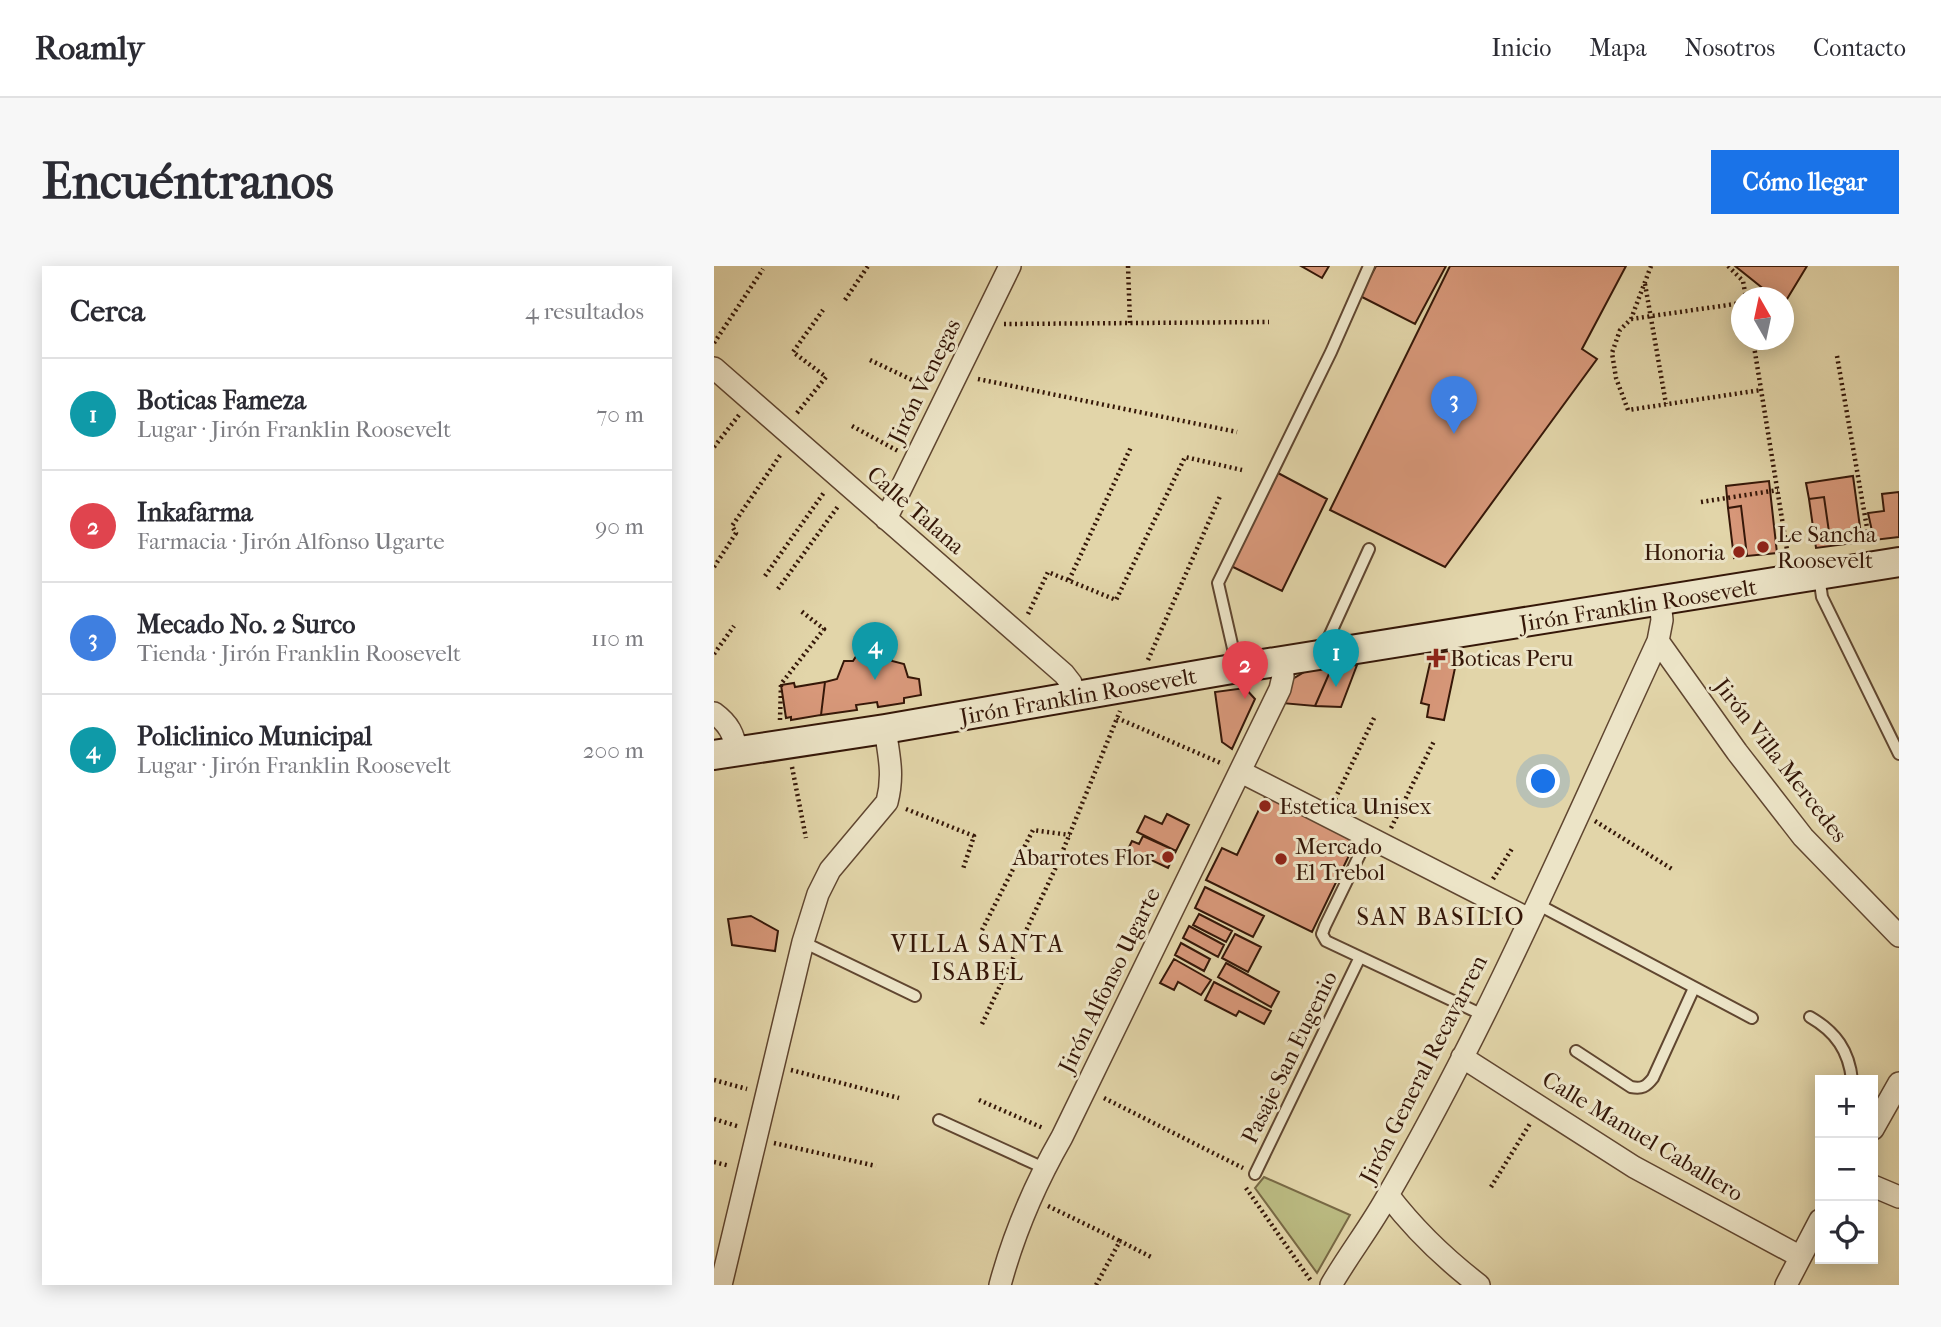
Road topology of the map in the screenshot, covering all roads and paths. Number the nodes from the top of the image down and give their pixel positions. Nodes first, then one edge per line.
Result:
1 (868, 266) edge
2 (1128, 266) edge
3 (1369, 266) edge
4 (1651, 266) edge
5 (1728, 266) edge
6 (763, 269) dead end
7 (1004, 269) edge
8 (1645, 282) junction
9 (1744, 287) edge
10 (845, 300) dead end
11 (1731, 304) edge
12 (823, 310) dead end
13 (1649, 316) junction
14 (1631, 319) junction
15 (1269, 322) dead end
16 (1130, 323) junction
17 (981, 325) junction
18 (714, 343) edge
19 (1755, 350) edge
20 (1837, 356) dead end
21 (870, 360) dead end
22 (714, 368) edge
23 (956, 374) junction
24 (1761, 390) junction
25 (946, 396) junction
26 (750, 400) junction
27 (1666, 404) junction
28 (852, 426) dead end
29 (1237, 432) dead end
30 (788, 433) junction
31 (714, 447) edge
32 (1131, 447) dead end
33 (914, 461) junction
34 (1242, 470) dead end
35 (844, 482) junction
36 (1778, 490) junction
37 (1221, 494) dead end
38 (1701, 502) dead end
39 (886, 519) junction
40 (1369, 549) dead end
41 (1887, 564) edge
42 (714, 567) edge
43 (765, 576) dead end
44 (1806, 578) junction
45 (1069, 580) junction
46 (778, 589) dead end
47 (1660, 601) junction
48 (801, 611) dead end
49 (734, 626) dead end
50 (1018, 634) junction
51 (1658, 641) junction
52 (714, 654) edge
53 (1320, 655) junction
54 (1282, 661) junction
55 (1238, 668) junction
56 (1133, 686) junction
57 (1074, 696) junction
58 (714, 713) edge
59 (1375, 716) dead end
60 (1117, 718) junction
61 (885, 729) junction
62 (1434, 741) dead end
63 (784, 745) junction
64 (725, 754) edge
65 (1899, 754) edge
66 (1241, 772) junction
67 (887, 802) junction
68 (1580, 811) junction
69 (1328, 816) junction
70 (1070, 835) junction
71 (806, 838) dead end
72 (1382, 844) junction
73 (1513, 847) dead end
74 (1360, 854) dead end
75 (963, 869) dead end
76 (1672, 869) dead end
77 (1482, 895) junction
78 (1533, 911) junction
79 (982, 930) dead end
80 (1899, 936) edge
81 (803, 942) junction
82 (1360, 957) junction
83 (1694, 988) junction
84 (915, 996) dead end
85 (1483, 1016) junction
86 (1810, 1017) dead end
87 (1752, 1018) dead end
88 (982, 1024) dead end
89 (1576, 1051) dead end
90 (1462, 1057) junction
91 (774, 1066) junction
92 (1851, 1075) edge
93 (714, 1080) edge
94 (1899, 1083) edge
95 (1086, 1088) junction
96 (767, 1095) junction
97 (899, 1098) dead end
98 (979, 1100) dead end
99 (1540, 1107) junction
100 (939, 1120) dead end
101 (1878, 1120) edge
102 (1062, 1137) junction
103 (756, 1139) junction
104 (876, 1166) dead end
105 (1044, 1168) junction
106 (1255, 1174) dead end
107 (1491, 1187) dead end
108 (1878, 1187) edge
109 (1388, 1195) junction
110 (1899, 1197) edge
111 (1031, 1198) junction
112 (1815, 1229) edge
113 (1120, 1241) junction
114 (1799, 1256) junction
115 (1151, 1257) dead end
116 (1454, 1277) edge
117 (1791, 1283) edge
118 (722, 1285) edge
119 (1000, 1285) edge
120 (1096, 1285) edge
121 (1313, 1285) edge
122 (1332, 1285) edge
123 (1479, 1285) edge

1 - 10 path
2 - 16 path
3 - 55 lane
4 - 8 path
5 - 9 path
6 - 18 path
7 - 17 street, Jirón Venegas
8 - 13 path
8 - 14 path
11 - 13 path
12 - 30 path
13 - 14 path
13 - 27 path
14 - 27 path
15 - 16 path
16 - 17 path
17 - 23 street, Jirón Venegas
19 - 24 path
20 - 41 path
21 - 25 path
22 - 26 street, Calle Talana
23 - 25 street, Jirón Venegas
23 - 29 path
24 - 27 path
24 - 36 path
25 - 33 street, Jirón Venegas
26 - 30 street, Calle Talana
26 - 31 path
28 - 33 path
30 - 35 street, Calle Talana
30 - 42 path
32 - 45 path
33 - 39 street, Jirón Venegas
34 - 45 path
35 - 39 street, Calle Talana
35 - 43 path
35 - 46 path
36 - 38 path
36 - 44 path
37 - 56 path
39 - 50 street, Calle Talana
40 - 53 lane
41 - 44 street, Jirón Franklin Roosevelt
44 - 47 street, Jirón Franklin Roosevelt
44 - 65 lane
45 - 50 path
47 - 51 street, Jirón General Recavarren
47 - 53 street, Jirón Franklin Roosevelt
48 - 63 path
49 - 52 path
50 - 57 street, Calle Talana
51 - 68 street, Jirón General Recavarren
51 - 80 street, Jirón Villa Mercedes
53 - 54 street, Jirón Franklin Roosevelt
54 - 55 street, Jirón Franklin Roosevelt
54 - 66 street, Jirón Alfonso Ugarte
55 - 56 street, Jirón Franklin Roosevelt
56 - 57 street, Jirón Franklin Roosevelt
56 - 60 path
57 - 61 street, Jirón Franklin Roosevelt
58 - 64 street
59 - 69 path
60 - 66 path
60 - 70 path
61 - 63 street, Jirón Franklin Roosevelt
61 - 67 street
62 - 72 path
63 - 64 street, Jirón Franklin Roosevelt
63 - 71 path
66 - 69 street
66 - 95 street, Jirón Alfonso Ugarte
67 - 75 path
67 - 81 street
68 - 76 path
68 - 78 street, Jirón General Recavarren
69 - 72 street
70 - 79 path
70 - 88 path
72 - 77 street
73 - 77 path
74 - 82 lane
77 - 78 street
78 - 83 lane
78 - 85 street, Jirón General Recavarren
81 - 84 lane
81 - 91 street
82 - 85 lane
82 - 106 lane, Pasaje San Eugenio
83 - 87 lane
83 - 89 lane
85 - 90 street, Jirón General Recavarren
86 - 92 lane
90 - 99 street, Calle Manuel Caballero
90 - 109 street, Jirón General Recavarren
91 - 96 street
91 - 97 path
93 - 96 path
94 - 101 street
95 - 102 street, Jirón Alfonso Ugarte
95 - 121 path
96 - 103 street
98 - 102 path
99 - 107 path
99 - 114 street, Calle Manuel Caballero
100 - 105 lane
102 - 105 street, Jirón Alfonso Ugarte
103 - 104 path
103 - 118 street
105 - 111 street, Jirón Alfonso Ugarte
108 - 110 street
109 - 116 street
109 - 122 street, Jirón General Recavarren
111 - 113 path
111 - 119 street, Jirón Alfonso Ugarte
112 - 114 street
113 - 115 path
113 - 120 path
114 - 117 street
116 - 123 street

